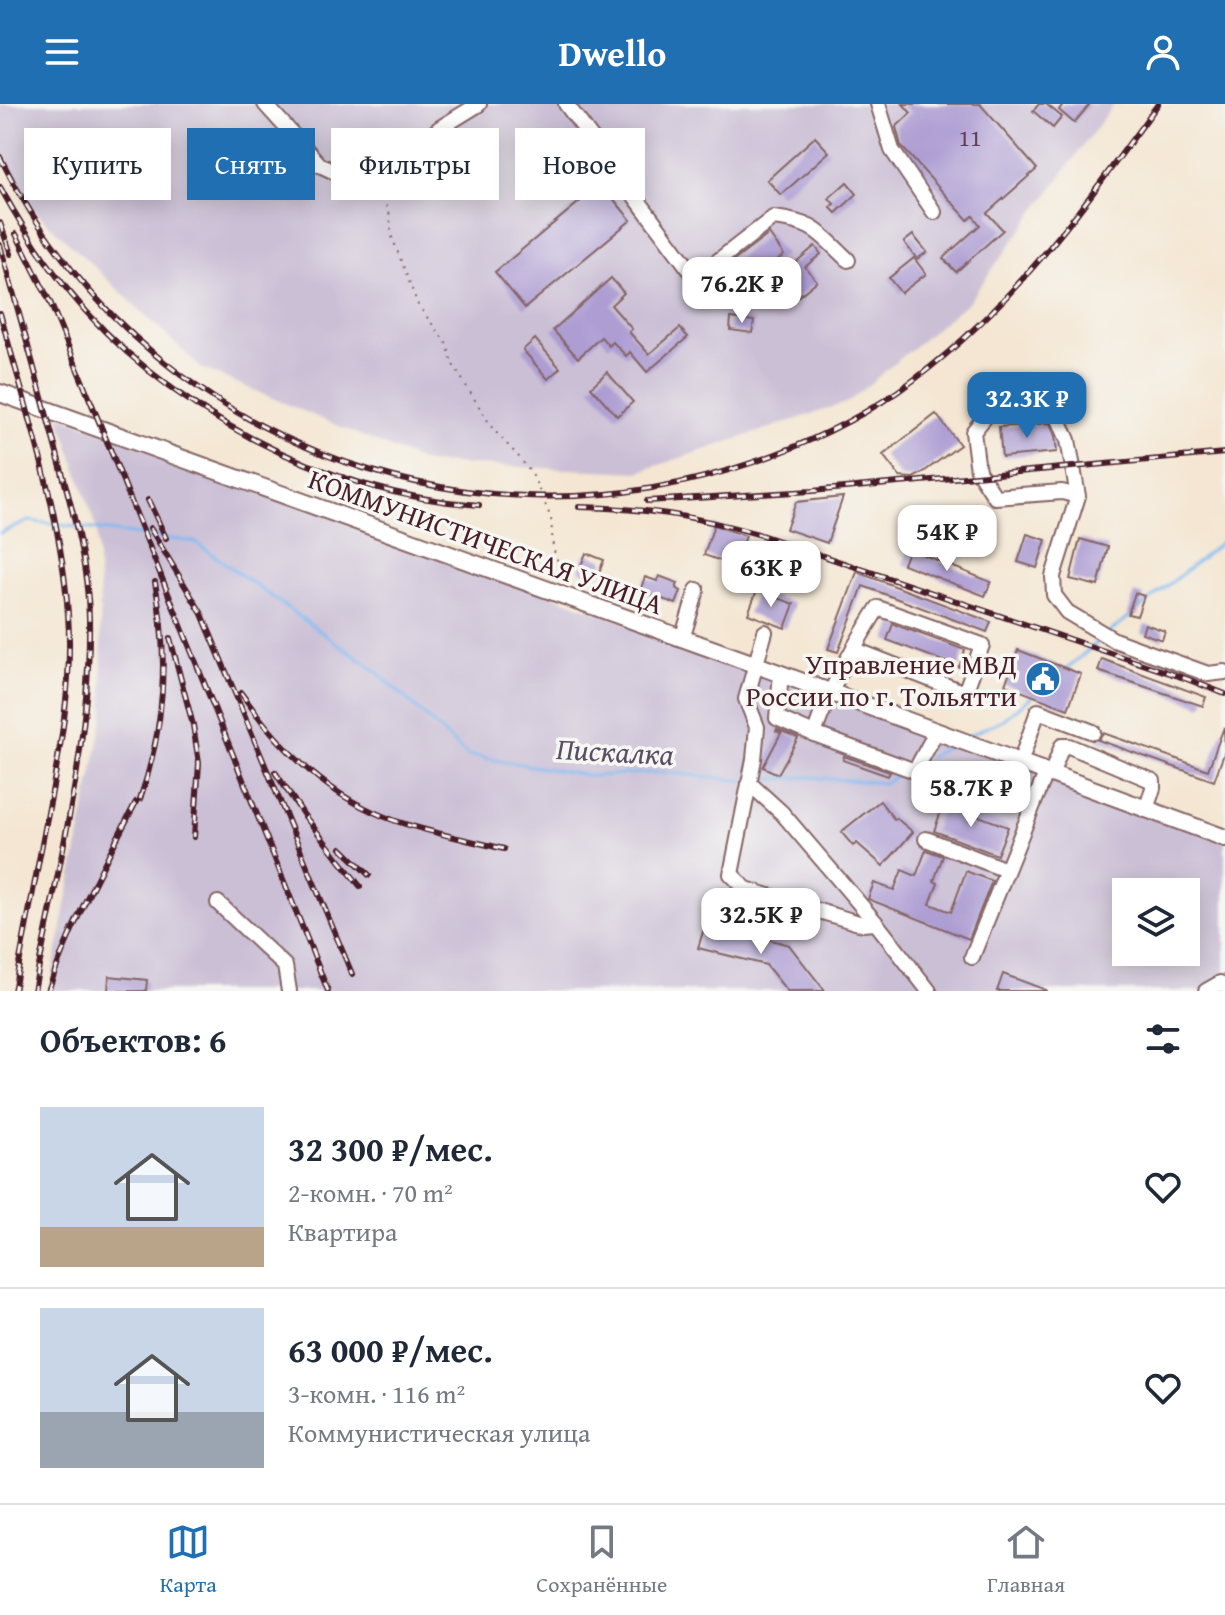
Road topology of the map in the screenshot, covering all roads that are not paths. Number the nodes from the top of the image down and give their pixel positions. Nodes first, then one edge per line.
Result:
1 (265, 104) edge
2 (479, 104) edge
3 (566, 104) edge
4 (878, 104) edge
5 (934, 212) dead end
6 (848, 260) dead end
7 (0, 393) edge
8 (1078, 496) junction
9 (697, 590) dead end
10 (765, 632) dead end
11 (682, 639) junction
12 (853, 649) junction
13 (754, 664) junction
14 (1225, 672) edge
15 (781, 674) junction
16 (829, 693) junction
17 (936, 732) junction
18 (1093, 732) dead end
19 (814, 734) junction
20 (1020, 763) junction
21 (1048, 774) junction
22 (749, 783) junction
23 (1146, 810) junction
24 (1225, 838) edge
25 (926, 839) dead end
26 (1006, 870) junction
27 (218, 903) dead end
28 (876, 923) junction
29 (972, 957) dead end
30 (1225, 986) edge
31 (289, 991) edge
32 (929, 991) edge
33 (1206, 991) edge

1 - 2 street
3 - 6 street
4 - 5 street
7 - 11 main road, КОММУНИСТИЧЕСКАЯ УЛИЦА
8 - 8 street
8 - 14 street
9 - 11 street
10 - 13 street
11 - 13 main road, КОММУНИСТИЧЕСКАЯ УЛИЦА
12 - 12 street
12 - 16 street
13 - 15 main road, КОММУНИСТИЧЕСКАЯ УЛИЦА
13 - 22 street
15 - 16 main road, КОММУНИСТИЧЕСКАЯ УЛИЦА
15 - 19 street
16 - 17 main road, КОММУНИСТИЧЕСКАЯ УЛИЦА
16 - 19 street
17 - 19 street
17 - 20 main road, КОММУНИСТИЧЕСКАЯ УЛИЦА
18 - 20 street
20 - 21 main road, КОММУНИСТИЧЕСКАЯ УЛИЦА
21 - 23 main road, КОММУНИСТИЧЕСКАЯ УЛИЦА
21 - 23 street
21 - 26 street
22 - 28 street
22 - 28 street
23 - 24 main road, КОММУНИСТИЧЕСКАЯ УЛИЦА
25 - 26 street
26 - 29 street
27 - 31 street
28 - 32 street
30 - 33 street

